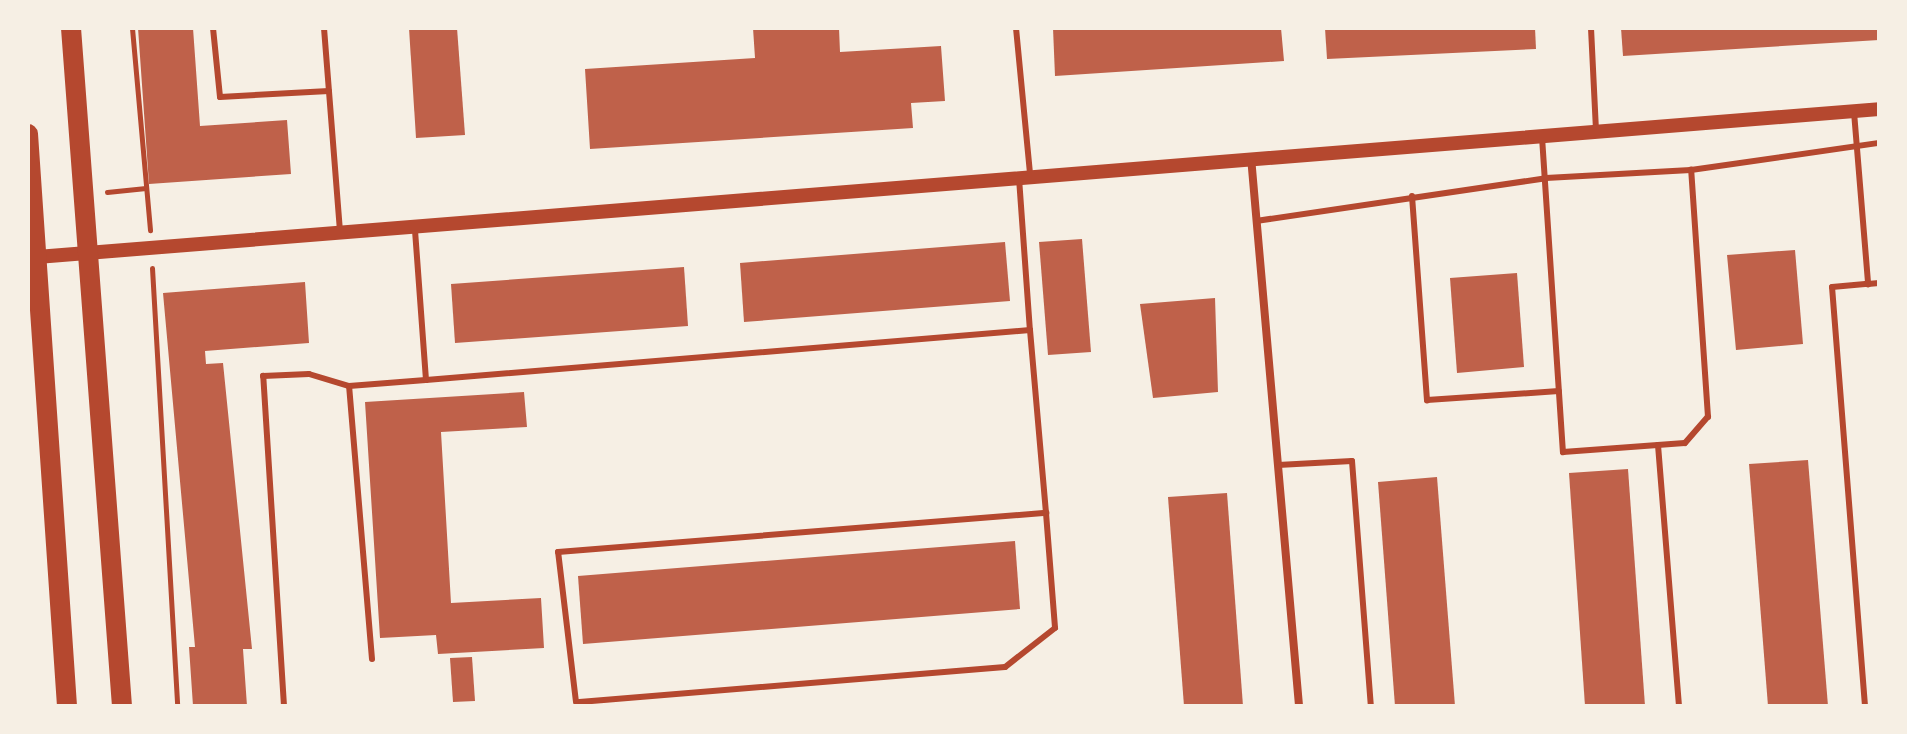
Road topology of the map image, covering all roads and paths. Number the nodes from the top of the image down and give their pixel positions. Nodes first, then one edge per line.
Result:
1 (71, 28) edge
2 (132, 28) edge
3 (213, 28) edge
4 (324, 28) edge
5 (1016, 28) edge
6 (1591, 28) edge
7 (329, 91) junction
8 (1879, 109) edge
9 (1854, 111) junction
10 (1596, 130) junction
11 (1542, 133) junction
12 (28, 134) edge
13 (1879, 143) edge
14 (1858, 145) junction
15 (1251, 155) junction
16 (1691, 170) junction
17 (1024, 174) junction
18 (1546, 178) junction
19 (1412, 196) junction
20 (1256, 221) junction
21 (415, 225) junction
22 (340, 230) junction
23 (151, 247) junction
24 (88, 253) junction
25 (35, 266) edge
26 (1879, 283) edge
27 (1868, 284) junction
28 (1030, 330) junction
29 (426, 380) junction
30 (349, 386) junction
31 (1559, 391) junction
32 (1658, 445) junction
33 (1278, 465) junction
34 (1046, 513) junction
35 (372, 659) dead end
36 (67, 706) edge
37 (122, 706) edge
38 (177, 706) edge
39 (284, 706) edge
40 (1299, 706) edge
41 (1371, 706) edge
42 (1679, 706) edge
43 (1865, 706) edge

1 - 24 main road
2 - 23 path
3 - 7 lane
4 - 7 lane
5 - 17 lane
6 - 10 lane
7 - 22 lane
8 - 9 street
9 - 10 street
9 - 14 lane
10 - 11 street
11 - 15 street
11 - 18 lane
12 - 25 main road
13 - 14 lane
14 - 16 lane
14 - 27 lane
15 - 17 street
15 - 20 street
16 - 18 lane
16 - 32 lane
17 - 21 street
17 - 28 lane
18 - 19 lane
18 - 31 lane
19 - 20 lane
19 - 31 lane
20 - 33 street
21 - 22 street
21 - 29 lane
22 - 23 street
23 - 24 street
23 - 38 path
24 - 25 street
24 - 37 main road
25 - 36 main road
26 - 27 lane
27 - 43 lane
28 - 29 lane
28 - 34 lane
29 - 30 lane
30 - 35 lane
30 - 39 lane
31 - 32 lane
32 - 42 lane
33 - 40 street
33 - 41 lane
34 - 34 lane

